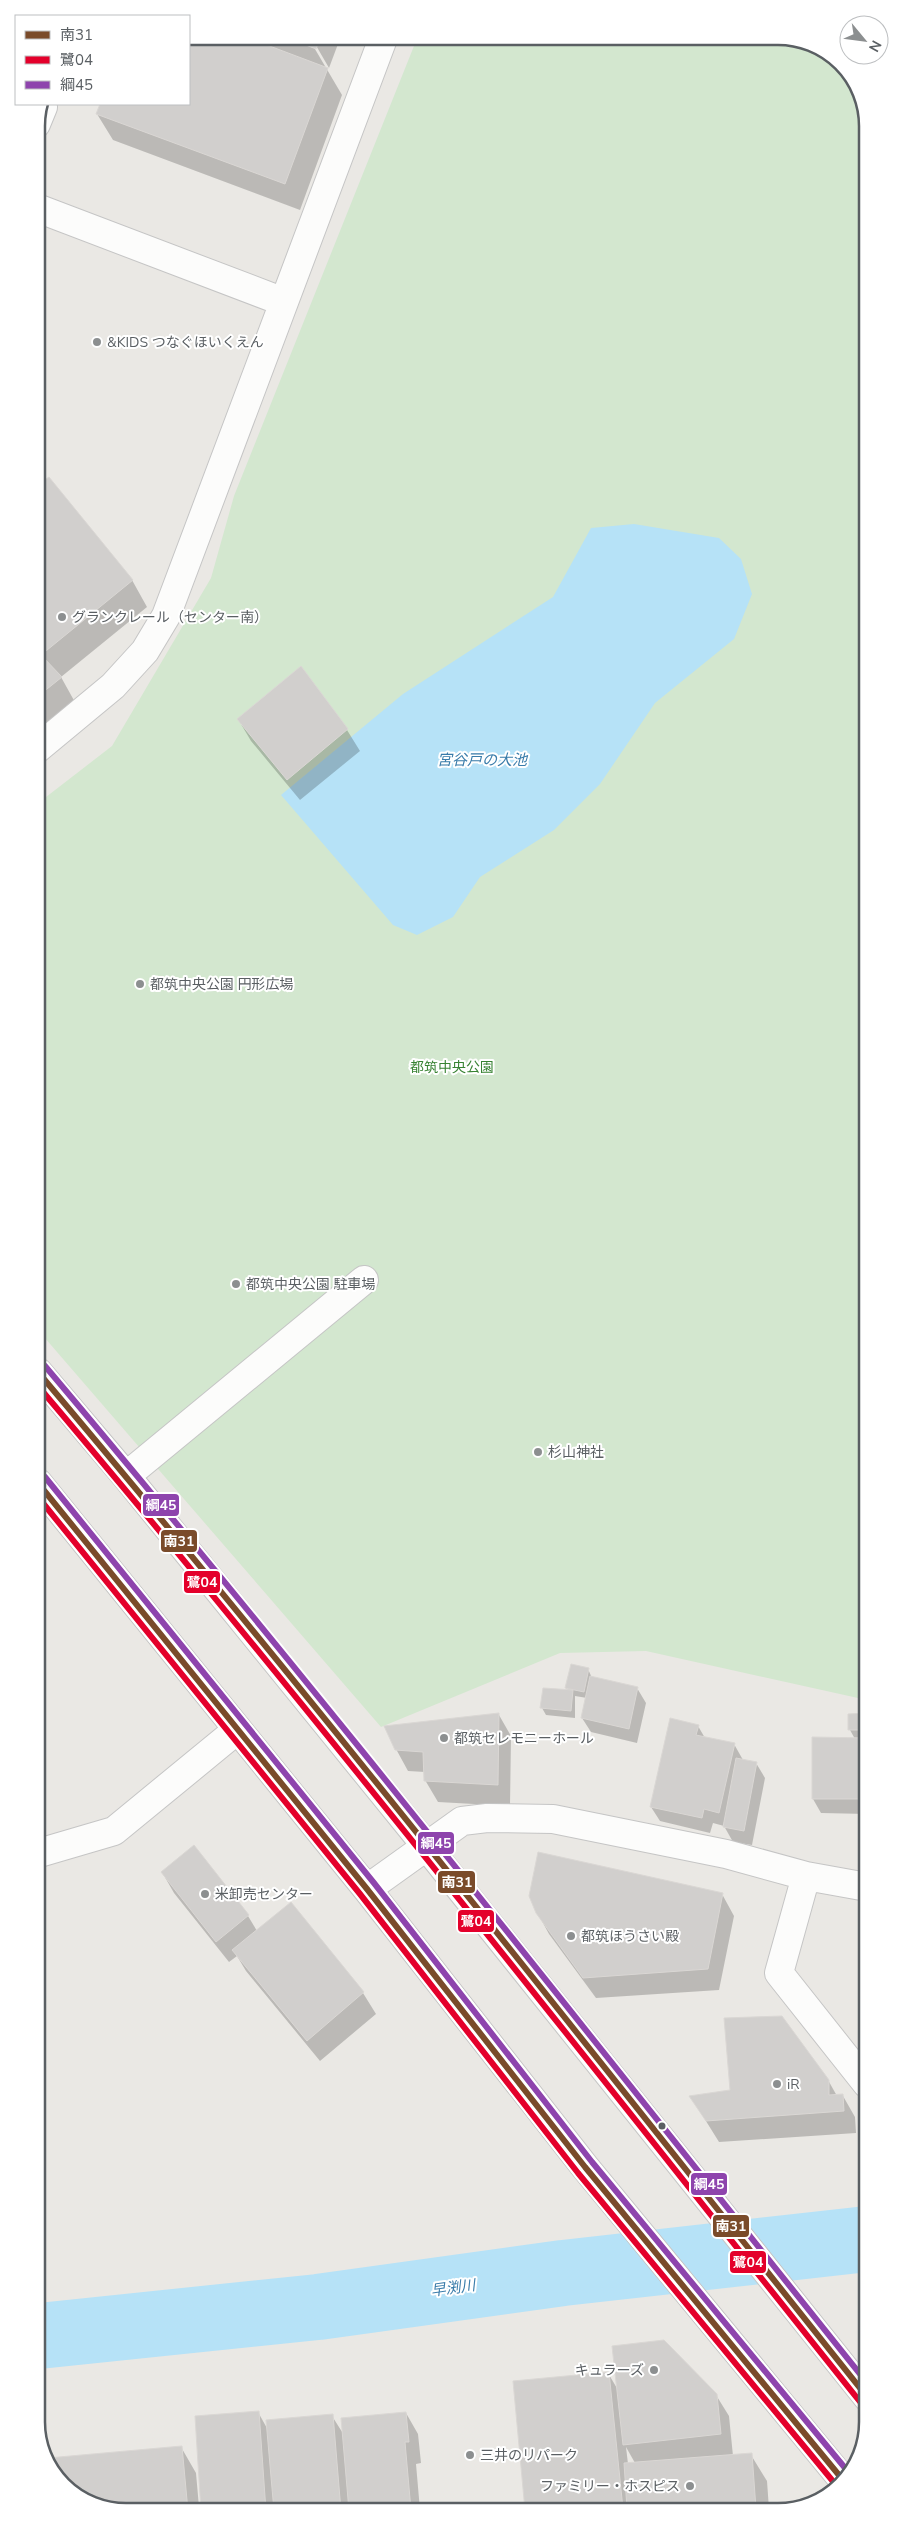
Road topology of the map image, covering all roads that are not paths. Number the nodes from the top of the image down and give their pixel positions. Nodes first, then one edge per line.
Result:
1 (381, 45) edge
2 (45, 211) edge
3 (284, 302) junction
4 (45, 742) edge
5 (364, 1280) dead end
6 (45, 1380) edge
7 (126, 1476) junction
8 (45, 1492) edge
9 (237, 1730) junction
10 (427, 1847) junction
11 (45, 1850) edge
12 (806, 1876) junction
13 (859, 1886) edge
14 (367, 1889) junction
15 (859, 2074) edge
16 (859, 2386) edge
17 (839, 2475) edge

1 - 3 street
2 - 3 street
3 - 4 street
5 - 7 street
6 - 7 street
7 - 10 street
8 - 9 street
9 - 11 street
9 - 14 street
10 - 12 street
10 - 14 street
10 - 16 street
12 - 13 street
12 - 15 street
14 - 17 street

